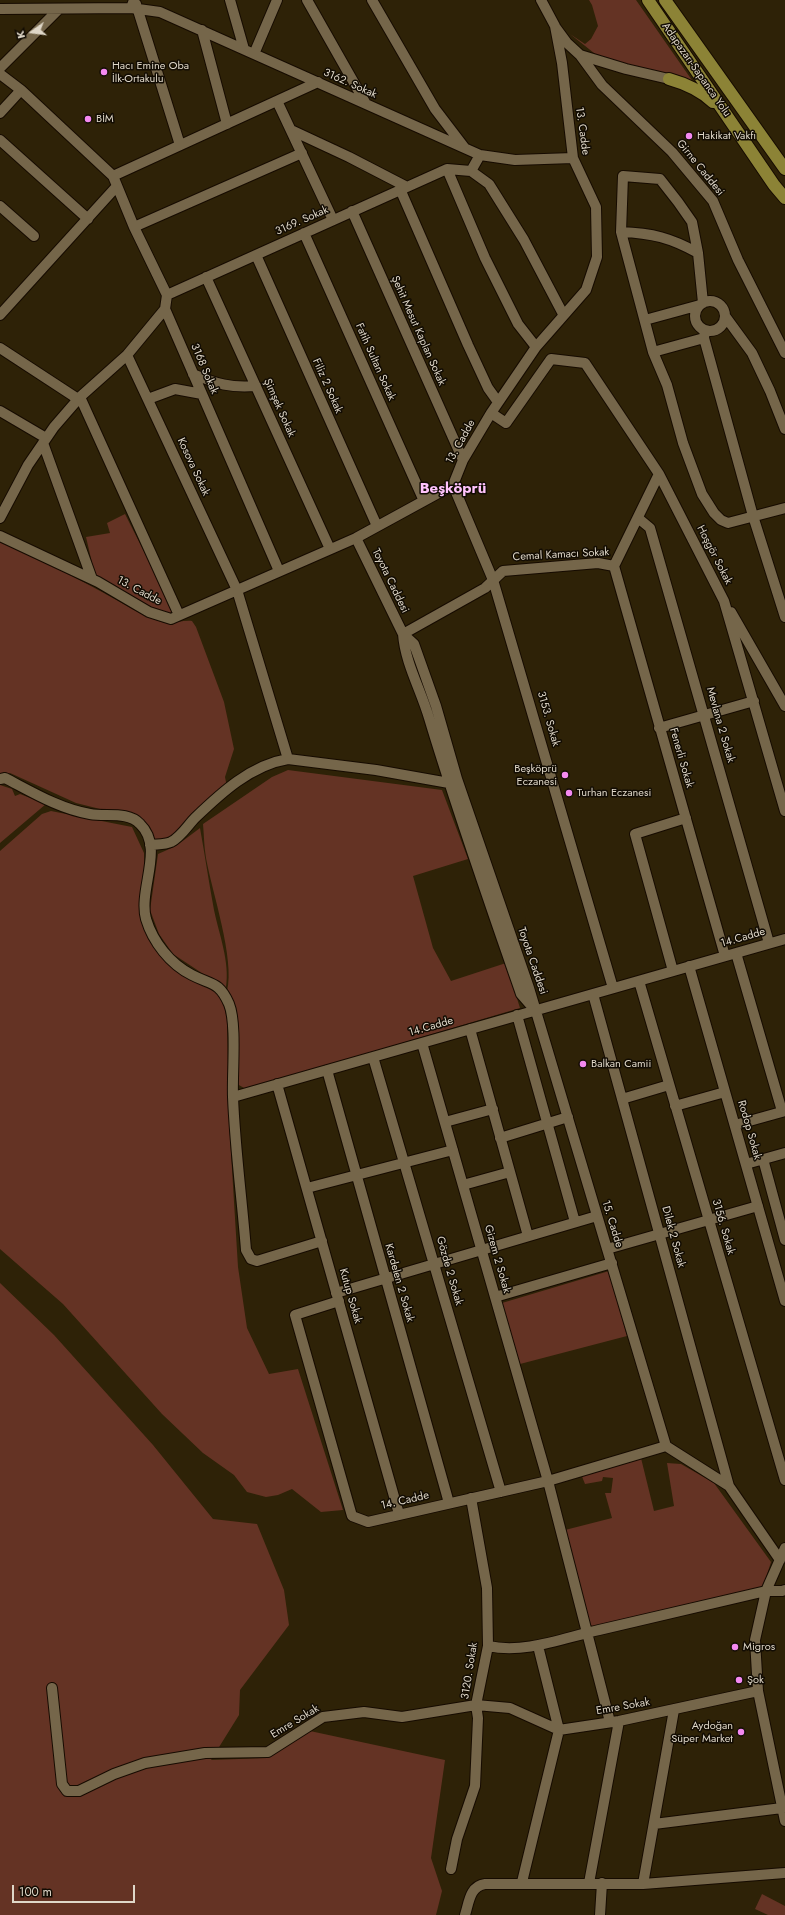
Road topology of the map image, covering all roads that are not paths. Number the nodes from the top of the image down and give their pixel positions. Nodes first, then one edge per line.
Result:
1 (230, 0) edge
2 (277, 0) edge
3 (307, 0) edge
4 (372, 0) edge
5 (541, 0) edge
6 (648, 0) edge
7 (665, 0) edge
8 (134, 4) edge
9 (0, 9) edge
10 (58, 10) junction
11 (555, 26) junction
12 (202, 30) junction
13 (244, 49) junction
14 (254, 54) junction
15 (580, 55) junction
16 (0, 68) edge
17 (0, 74) edge
18 (669, 79) joint
19 (318, 82) junction
20 (21, 90) junction
21 (277, 101) junction
22 (366, 104) junction
23 (0, 113) edge
24 (730, 119) junction
25 (227, 124) junction
26 (291, 130) junction
27 (0, 140) edge
28 (180, 145) junction
29 (465, 149) junction
30 (302, 153) junction
31 (480, 155) junction
32 (573, 158) junction
33 (447, 168) junction
34 (785, 169) edge
35 (471, 171) junction
36 (113, 176) junction
37 (117, 186) junction
38 (404, 188) junction
39 (785, 198) edge
40 (0, 206) edge
41 (352, 211) junction
42 (88, 218) junction
43 (333, 220) junction
44 (134, 228) junction
45 (621, 232) junction
46 (304, 233) junction
47 (34, 236) dead end
48 (698, 253) junction
49 (256, 255) junction
50 (206, 277) junction
51 (167, 295) junction
52 (702, 304) junction
53 (165, 309) junction
54 (563, 314) junction
55 (0, 315) edge
56 (725, 316) junction
57 (645, 320) junction
58 (705, 334) junction
59 (536, 347) junction
60 (0, 348) edge
61 (653, 352) junction
62 (785, 353) edge
63 (127, 355) junction
64 (193, 374) junction
65 (256, 386) junction
66 (202, 394) junction
67 (79, 398) junction
68 (148, 399) junction
69 (498, 402) junction
70 (0, 411) edge
71 (491, 413) junction
72 (785, 429) edge
73 (45, 440) junction
74 (463, 460) junction
75 (659, 474) junction
76 (453, 485) junction
77 (424, 501) junction
78 (785, 508) edge
79 (753, 516) junction
80 (0, 518) edge
81 (638, 518) junction
82 (377, 526) junction
83 (0, 536) edge
84 (356, 538) junction
85 (330, 549) junction
86 (614, 566) junction
87 (279, 571) junction
88 (92, 579) junction
89 (493, 580) junction
90 (237, 590) junction
91 (724, 600) junction
92 (179, 615) junction
93 (785, 617) edge
94 (403, 634) junction
95 (754, 701) junction
96 (785, 706) edge
97 (704, 715) junction
98 (659, 728) junction
99 (288, 759) junction
100 (0, 779) edge
101 (453, 781) junction
102 (785, 811) edge
103 (686, 818) junction
104 (150, 845) junction
105 (785, 940) edge
106 (769, 943) junction
107 (736, 953) junction
108 (725, 956) junction
109 (689, 966) junction
110 (673, 971) junction
111 (639, 980) junction
112 (613, 988) junction
113 (593, 994) junction
114 (535, 1010) junction
115 (517, 1015) junction
116 (470, 1029) junction
117 (422, 1043) junction
118 (373, 1057) junction
119 (327, 1070) junction
120 (277, 1084) junction
121 (669, 1085) junction
122 (725, 1092) junction
123 (233, 1097) junction
124 (622, 1099) junction
125 (675, 1106) junction
126 (493, 1109) junction
127 (783, 1111) edge
128 (568, 1117) junction
129 (445, 1122) junction
130 (547, 1124) junction
131 (734, 1125) junction
132 (500, 1138) junction
133 (453, 1150) junction
134 (785, 1153) edge
135 (763, 1159) junction
136 (404, 1163) junction
137 (746, 1164) junction
138 (510, 1172) junction
139 (356, 1175) junction
140 (463, 1185) junction
141 (307, 1188) junction
142 (758, 1206) junction
143 (597, 1216) junction
144 (709, 1220) junction
145 (575, 1222) junction
146 (660, 1234) junction
147 (528, 1236) junction
148 (785, 1240) edge
149 (322, 1241) junction
150 (607, 1249) junction
151 (482, 1250) junction
152 (612, 1263) junction
153 (434, 1264) junction
154 (385, 1278) junction
155 (338, 1297) junction
156 (495, 1297) junction
157 (785, 1301) edge
158 (666, 1446) junction
159 (785, 1480) edge
160 (548, 1481) junction
161 (729, 1486) junction
162 (501, 1492) junction
163 (471, 1498) junction
164 (448, 1503) junction
165 (399, 1514) junction
166 (785, 1548) edge
167 (780, 1560) junction
168 (785, 1590) edge
169 (766, 1591) junction
170 (587, 1632) junction
171 (488, 1646) junction
172 (538, 1646) junction
173 (52, 1688) dead end
174 (758, 1691) junction
175 (476, 1705) junction
176 (674, 1710) junction
177 (614, 1722) junction
178 (559, 1730) junction
179 (784, 1809) edge
180 (785, 1822) edge
181 (654, 1824) junction
182 (451, 1869) dead end
183 (785, 1873) edge
184 (522, 1882) junction
185 (589, 1883) junction
186 (602, 1883) junction
187 (643, 1884) junction
188 (465, 1915) edge
189 (600, 1915) edge

1 - 13 street
2 - 14 street
3 - 22 street
4 - 29 street
5 - 11 street, 13. Cadde
6 - 24 main road, Adapazarı-Sapanca Yolu
7 - 34 main road, Adapazarı-Sapanca Yolu
8 - 10 street, 3162. Sokak
8 - 12 street, 3162. Sokak
8 - 28 street
9 - 10 street, 3162. Sokak
10 - 16 street
11 - 15 street, Girne Caddesi
11 - 32 street, 13. Cadde
12 - 13 street, 3162. Sokak
12 - 25 street
13 - 14 street, 3162. Sokak
14 - 19 street, 3162. Sokak
15 - 18 street
15 - 62 street, Girne Caddesi
17 - 20 street
18 - 24 main road
19 - 21 street
19 - 22 street, 3162. Sokak
20 - 23 street
20 - 36 street
21 - 25 street
21 - 26 street
22 - 29 street, 3162. Sokak
24 - 39 main road, Adapazarı-Sapanca Yolu
25 - 28 street
26 - 30 street
26 - 38 street
27 - 42 street
28 - 36 street
29 - 31 street, 3162. Sokak
30 - 43 street
30 - 44 street
31 - 32 street, 3162. Sokak
31 - 35 street
32 - 54 street, 13. Cadde
33 - 35 street
33 - 38 street, 3169. Sokak
33 - 59 street
35 - 54 street
36 - 37 street
37 - 42 street
37 - 44 street
38 - 41 street, 3169. Sokak
38 - 69 street
40 - 47 street
41 - 43 street, 3169. Sokak
41 - 74 street, Şehit Mesut Kaplan Sokak
42 - 55 street
43 - 46 street, 3169. Sokak
44 - 51 street
45 - 48 street
45 - 48 street
45 - 57 street
46 - 49 street, 3169. Sokak
46 - 77 street, Fatih Sultan Sokak
48 - 52 street
49 - 50 street, 3169. Sokak
49 - 82 street, Filiz 2 Sokak
50 - 51 street, 3169. Sokak
50 - 65 street, Şimşek Sokak
51 - 53 street
52 - 56 street
52 - 57 street
52 - 58 street
53 - 63 street
53 - 64 street, 3168 Sokak
54 - 59 street, 13. Cadde
56 - 58 street
56 - 72 street
57 - 61 street
58 - 61 street
58 - 79 street
59 - 69 street, 13. Cadde
60 - 67 street
61 - 79 street
63 - 67 street
63 - 68 street, Kosova Sokak
64 - 65 street
64 - 66 street, 3168 Sokak
65 - 85 street, Şimşek Sokak
66 - 68 street
66 - 87 street, 3168 Sokak
67 - 73 street
67 - 92 street
68 - 90 street, Kosova Sokak
69 - 71 street, 13. Cadde
70 - 73 street
71 - 74 street, 13. Cadde
71 - 75 street, Hoşgör Sokak
73 - 80 street
73 - 88 street
74 - 76 street, 13. Cadde
75 - 81 street, Cemal Kamacı Sokak
75 - 91 street, Hoşgör Sokak
76 - 77 street, 13. Cadde
76 - 89 street, 3153. Sokak
77 - 82 street, 13. Cadde
78 - 79 street
79 - 93 street
81 - 86 street, Cemal Kamacı Sokak
81 - 97 street, Mevlana 2 Sokak
82 - 84 street, 13. Cadde
83 - 88 street, 13. Cadde
84 - 85 street, 13. Cadde
84 - 94 street, Toyota Caddesi
85 - 87 street, 13. Cadde
86 - 89 street, Cemal Kamacı Sokak
86 - 98 street, Fenerli Sokak
87 - 90 street, 13. Cadde
88 - 92 street, 13. Cadde
89 - 94 street, Cemal Kamacı Sokak
89 - 112 street, 3153. Sokak
90 - 92 street, 13. Cadde
90 - 99 street, Kosova Sokak
91 - 95 street, Hoşgör Sokak
91 - 96 street
94 - 101 street, Toyota Caddesi
95 - 97 street
95 - 102 street, Hoşgör Sokak
97 - 98 street
97 - 106 street, Mevlana 2 Sokak
98 - 103 street, Fenerli Sokak
99 - 101 street
99 - 104 street
100 - 104 street
101 - 114 street, Toyota Caddesi
103 - 108 street, Fenerli Sokak
103 - 110 street
104 - 123 street
105 - 106 street, 14.Cadde
106 - 107 street, 14.Cadde
107 - 108 street, 14.Cadde
107 - 127 street
108 - 109 street, 14.Cadde
109 - 110 street, 14.Cadde
109 - 122 street, Rodop Sokak
110 - 111 street, 14.Cadde
111 - 112 street, 14.Cadde
111 - 121 street, 3156. Sokak
112 - 113 street, 14.Cadde
113 - 114 street, 14.Cadde
113 - 124 street, Dilek 2 Sokak
114 - 115 street, 14.Cadde
114 - 128 street, 15. Cadde
115 - 116 street, 14.Cadde
115 - 130 street
116 - 117 street, 14.Cadde
116 - 126 street
117 - 118 street, 14.Cadde
117 - 129 street, Gizem 2 Sokak
118 - 119 street, 14.Cadde
118 - 136 street, Gözde 2 Sokak
119 - 120 street, 14.Cadde
119 - 139 street, Kardelen 2 Sokak
120 - 123 street, 14.Cadde
120 - 141 street, Kutup Sokak
121 - 124 street
121 - 125 street, 3156. Sokak
122 - 125 street
122 - 131 street, Rodop Sokak
123 - 149 street
124 - 146 street, Dilek 2 Sokak
125 - 144 street, 3156. Sokak
126 - 129 street
126 - 132 street
127 - 131 street
128 - 130 street
128 - 143 street, 15. Cadde
129 - 133 street, Gizem 2 Sokak
130 - 132 street
130 - 145 street
131 - 137 street, Rodop Sokak
132 - 138 street
133 - 136 street
133 - 140 street, Gizem 2 Sokak
134 - 135 street
135 - 137 street
135 - 148 street
136 - 139 street
136 - 153 street, Gözde 2 Sokak
137 - 142 street, Rodop Sokak
138 - 140 street
138 - 147 street
139 - 141 street
139 - 154 street, Kardelen 2 Sokak
140 - 151 street, Gizem 2 Sokak
141 - 149 street, Kutup Sokak
142 - 144 street
142 - 157 street, Rodop Sokak
143 - 145 street
143 - 150 street, 15. Cadde
144 - 146 street
144 - 159 street, 3156. Sokak
145 - 147 street
146 - 150 street
146 - 161 street, Dilek 2 Sokak
147 - 151 street
149 - 155 street, Kutup Sokak
150 - 152 street, 15. Cadde
151 - 153 street
151 - 156 street, Gizem 2 Sokak
152 - 156 street
152 - 158 street, 15. Cadde
153 - 154 street
153 - 162 street, Gözde 2 Sokak
154 - 155 street
154 - 164 street, Kardelen 2 Sokak
155 - 165 street, Kutup Sokak
155 - 165 street, 14. Cadde
156 - 160 street, Gizem 2 Sokak
158 - 160 street, 14. Cadde
158 - 161 street
160 - 162 street, 14. Cadde
160 - 170 street, Gizem 2 Sokak
161 - 167 street
162 - 163 street, 14. Cadde
163 - 164 street, 14. Cadde
163 - 171 street, 3120. Sokak
164 - 165 street, 14. Cadde
166 - 167 street
167 - 169 street
168 - 169 street
169 - 170 street
169 - 174 street
170 - 172 street
170 - 177 street, Gizem 2 Sokak
171 - 172 street
171 - 175 street, 3120. Sokak
172 - 178 street
173 - 175 street, Emre Sokak
174 - 176 street, Emre Sokak
174 - 179 street
175 - 178 street, Emre Sokak
175 - 182 street, 3120. Sokak
176 - 177 street, Emre Sokak
176 - 181 street
177 - 178 street, Emre Sokak
177 - 185 street
178 - 184 street
179 - 180 street
179 - 181 street
181 - 187 street
183 - 187 street
184 - 185 street
184 - 188 street
185 - 186 street
186 - 187 street
186 - 189 street

